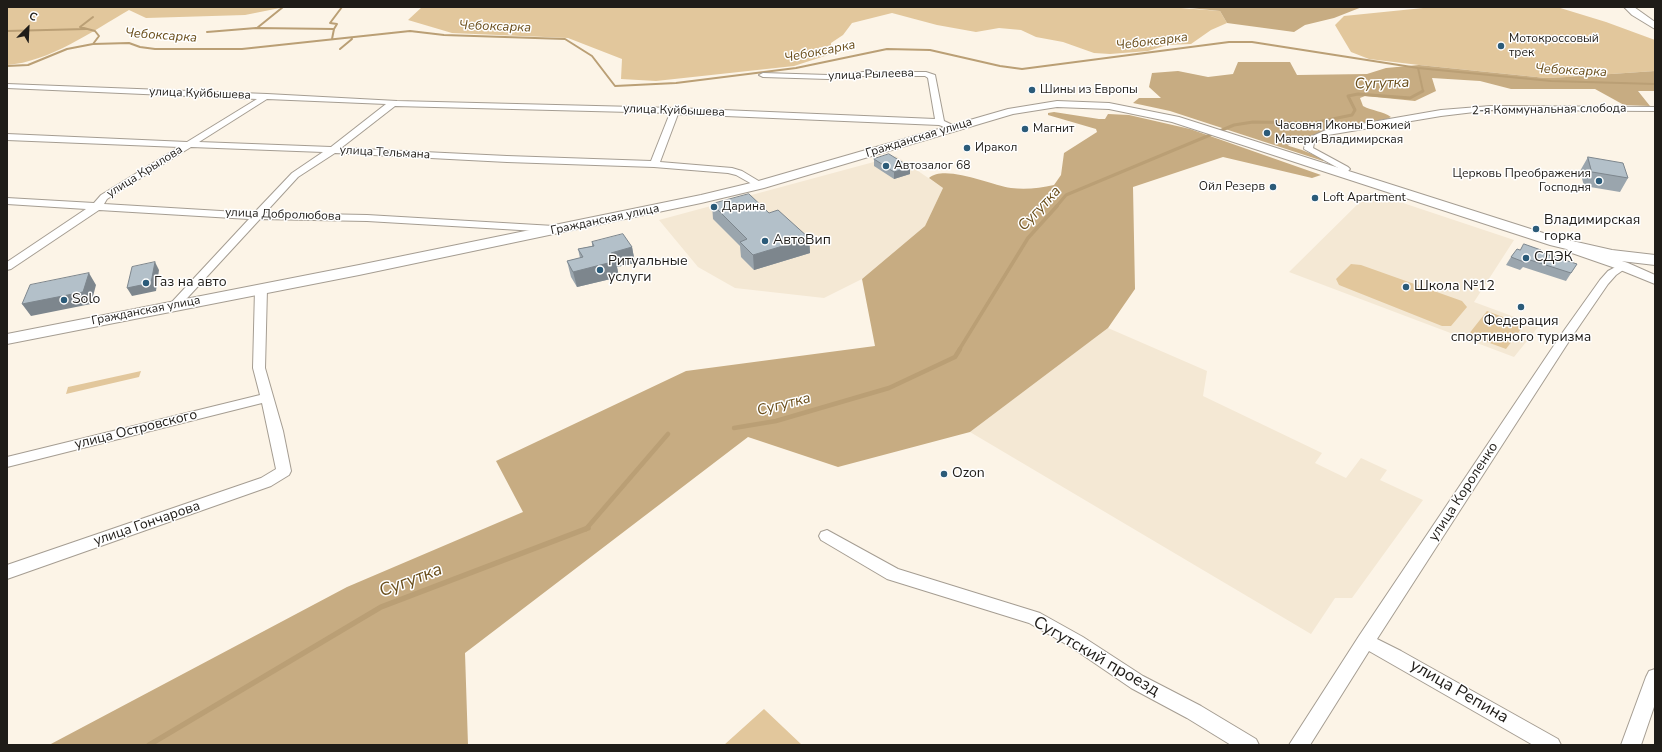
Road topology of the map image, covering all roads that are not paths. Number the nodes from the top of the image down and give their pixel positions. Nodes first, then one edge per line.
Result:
1 (1629, 7) edge
2 (1655, 26) edge
3 (763, 75) dead end
4 (7, 86) edge
5 (268, 96) junction
6 (393, 103) junction
7 (1655, 109) edge
8 (675, 110) junction
9 (940, 122) junction
10 (953, 127) junction
11 (7, 137) edge
12 (188, 146) junction
13 (334, 150) junction
14 (654, 164) junction
15 (1342, 173) junction
16 (759, 185) junction
17 (7, 201) edge
18 (97, 206) junction
19 (256, 216) junction
20 (559, 230) junction
21 (1555, 242) junction
22 (1650, 260) edge
23 (1623, 266) junction
24 (7, 267) edge
25 (1655, 280) edge
26 (261, 289) junction
27 (174, 306) junction
28 (7, 339) edge
29 (266, 398) junction
30 (7, 462) edge
31 (827, 536) dead end
32 (7, 572) edge
33 (1365, 641) junction
34 (1655, 677) edge
35 (1249, 745) edge
36 (1300, 745) edge
37 (1551, 745) edge
38 (1631, 745) edge

1 - 2 main road
3 - 9 street, улица Рылеева
4 - 5 street, улица Куйбышева
5 - 6 street, улица Куйбышева
5 - 12 street, улица Крылова
6 - 8 street, улица Куйбышева
6 - 13 street
7 - 15 street, 2-я Коммунальная слобода
8 - 9 street, улица Куйбышева
8 - 14 street
9 - 10 street, улица Куйбышева
10 - 15 main road, Гражданская улица
10 - 16 main road, Гражданская улица
11 - 12 street, улица Тельмана
12 - 13 street, улица Тельмана
12 - 18 street, улица Крылова
13 - 14 street, улица Тельмана
13 - 19 street
14 - 16 street, улица Тельмана
15 - 21 main road, Гражданская улица
16 - 20 main road, Гражданская улица
17 - 18 street, улица Добролюбова
18 - 19 street, улица Добролюбова
18 - 24 street, улица Крылова
19 - 20 street, улица Добролюбова
19 - 27 street
20 - 26 main road, Гражданская улица
21 - 22 main road, Гражданская улица
21 - 23 street
22 - 23 street, улица Короленко
23 - 25 street
23 - 33 street, улица Короленко
26 - 27 main road, Гражданская улица
26 - 29 street
27 - 28 main road, Гражданская улица
29 - 30 street, улица Островского
29 - 32 street, улица Гончарова
31 - 35 street, Сугутский проезд
33 - 36 street, улица Короленко
33 - 37 street, улица Репина
34 - 38 street

